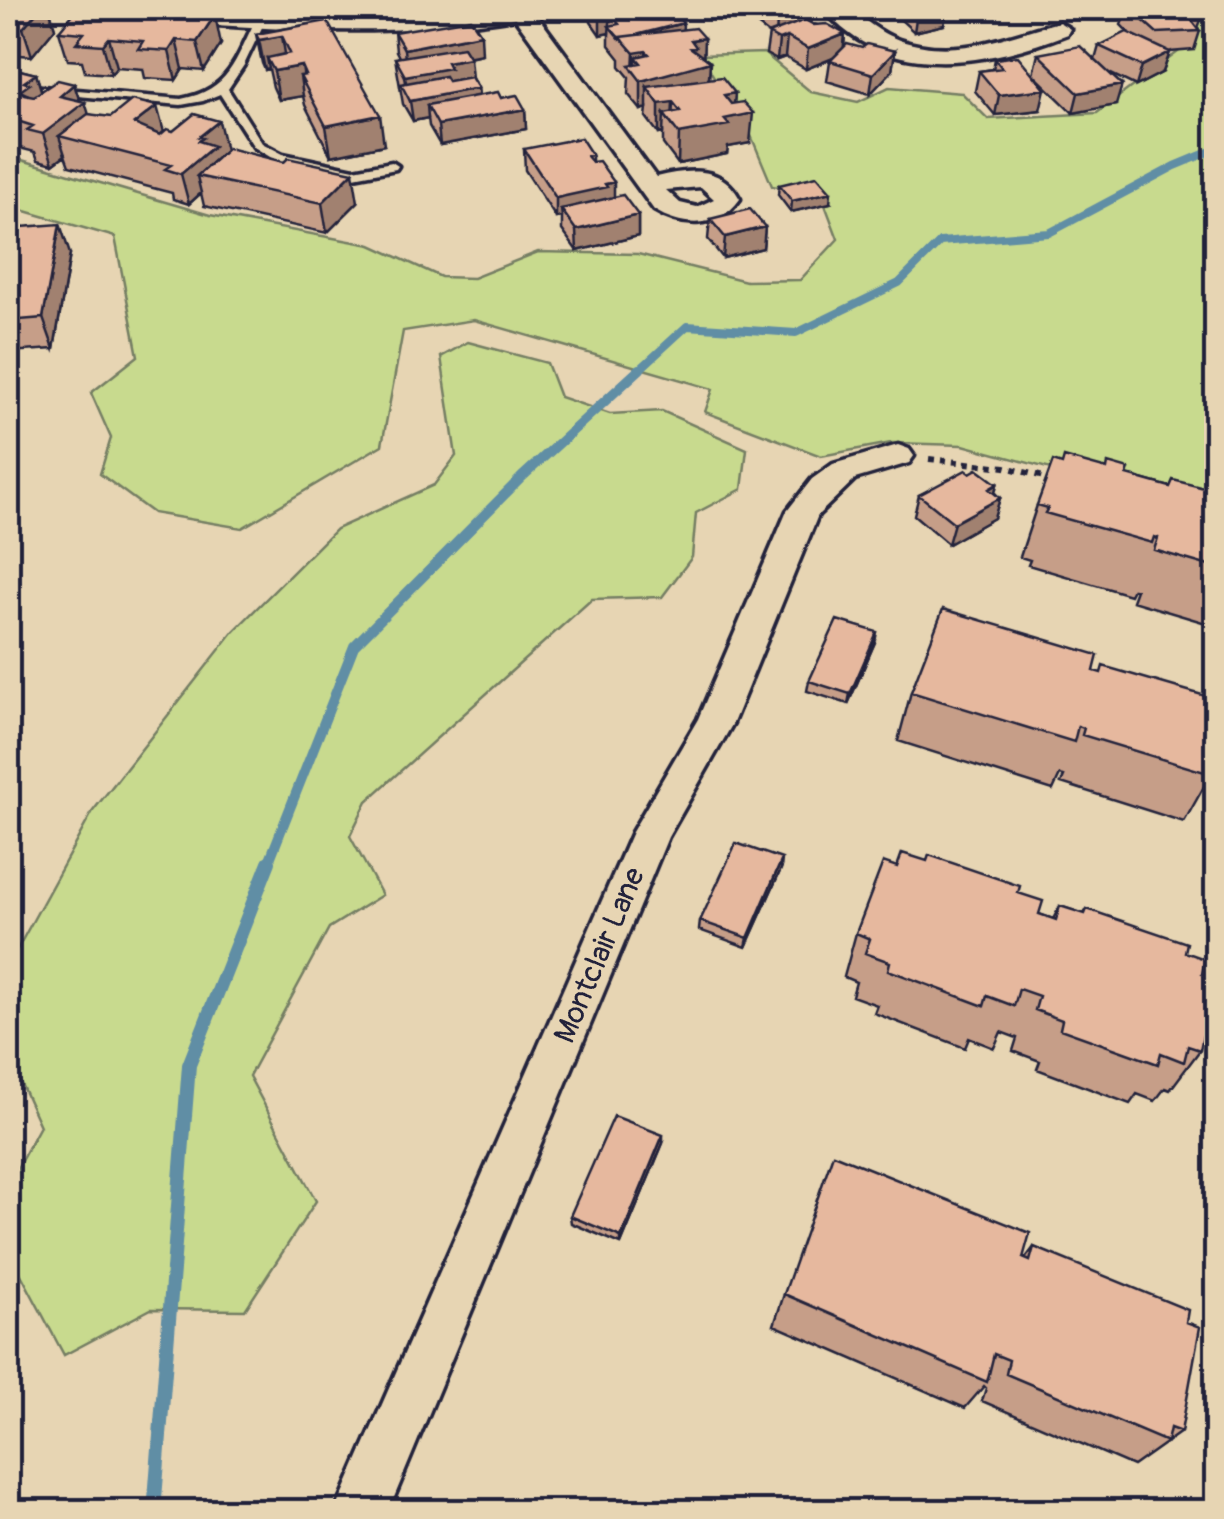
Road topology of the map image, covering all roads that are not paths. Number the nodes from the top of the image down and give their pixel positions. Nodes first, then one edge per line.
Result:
1 (95, 8) edge
2 (834, 8) edge
3 (512, 10) edge
4 (260, 22) junction
5 (1059, 28) dead end
6 (8, 86) edge
7 (224, 90) junction
8 (392, 166) dead end
9 (652, 186) dead end
10 (898, 456) road end
11 (361, 1512) edge

1 - 4 street
2 - 5 street
3 - 4 street
3 - 9 street
4 - 7 lane
6 - 7 lane
7 - 8 lane
10 - 11 street, Montclair Lane

